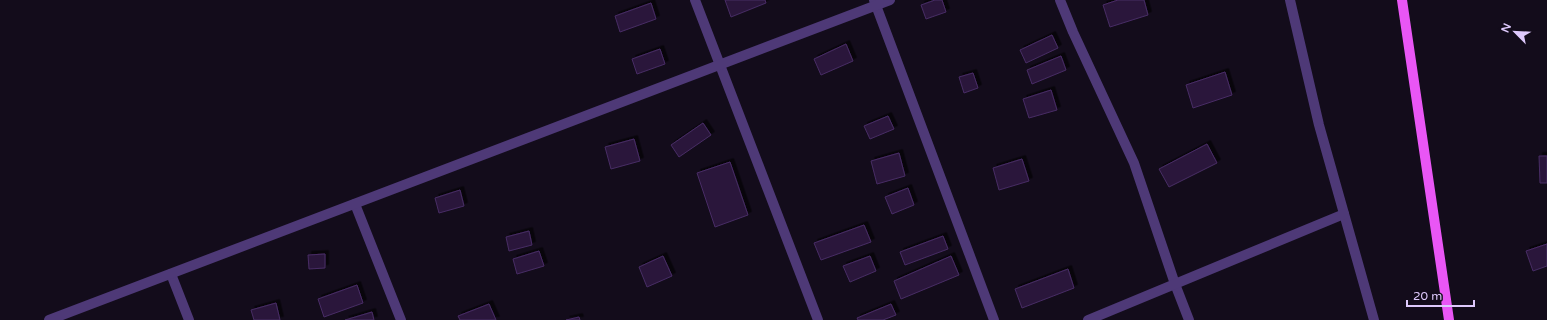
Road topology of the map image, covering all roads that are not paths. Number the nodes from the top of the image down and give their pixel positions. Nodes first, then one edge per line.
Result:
1 (695, 0) edge
2 (890, 0) edge
3 (1060, 0) edge
4 (1290, 0) edge
5 (1402, 0) edge
6 (875, 3) edge
7 (720, 65) junction
8 (355, 204) junction
9 (1344, 214) junction
10 (171, 274) junction
11 (1175, 284) junction
12 (49, 320) edge
13 (188, 320) edge
14 (401, 320) edge
15 (818, 320) edge
16 (994, 320) edge
17 (1088, 320) edge
18 (1189, 320) edge
19 (1374, 320) edge
20 (1449, 320) edge

1 - 7 street
2 - 6 street
3 - 11 street
4 - 9 street
5 - 20 main road
6 - 7 street
6 - 16 street
7 - 8 street
7 - 15 street
8 - 10 street
8 - 14 street
9 - 11 street
9 - 19 street
10 - 12 street
10 - 13 street
11 - 17 street
11 - 18 street

